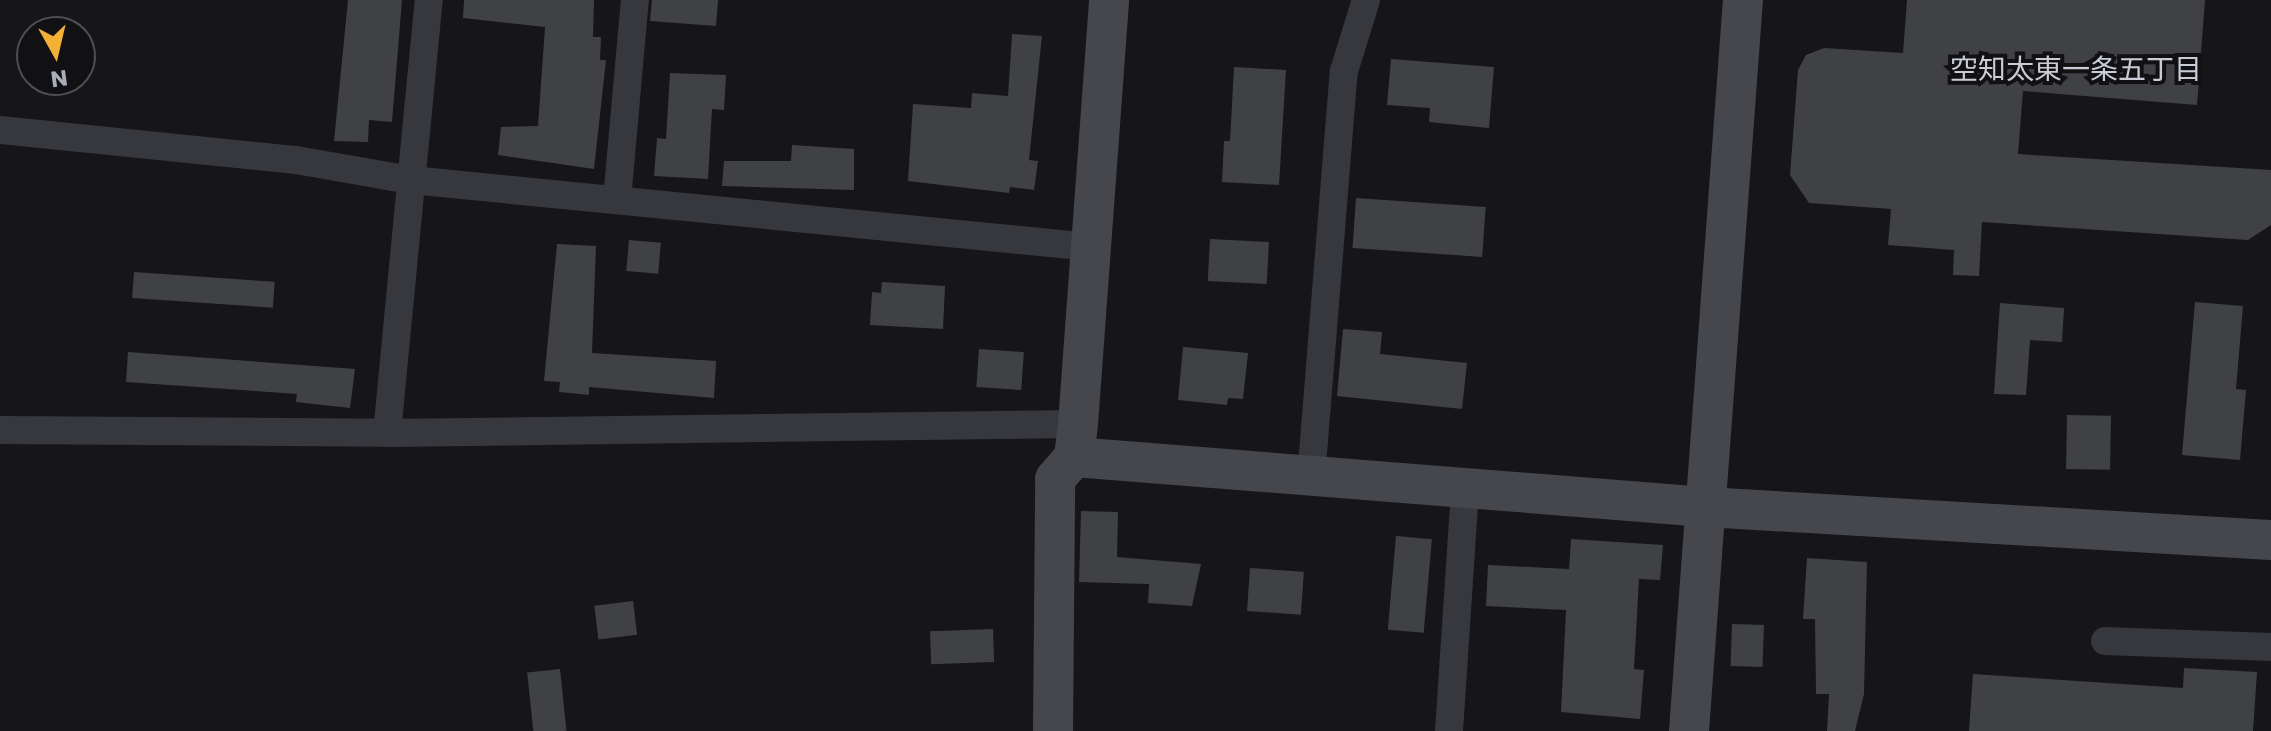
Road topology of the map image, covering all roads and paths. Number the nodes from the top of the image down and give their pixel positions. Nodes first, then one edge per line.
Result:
1 (429, 0) edge
2 (635, 0) edge
3 (1109, 0) edge
4 (1366, 0) edge
5 (1743, 0) edge
6 (0, 130) edge
7 (411, 180) junction
8 (617, 200) junction
9 (1091, 247) junction
10 (0, 430) edge
11 (387, 433) junction
12 (1076, 440) junction
13 (1311, 478) junction
14 (1465, 490) junction
15 (1705, 507) junction
16 (2271, 540) edge
17 (2105, 641) dead end
18 (2271, 647) edge
19 (1053, 731) edge
20 (1449, 731) edge
21 (1689, 731) edge

1 - 7 street
2 - 8 street
3 - 9 street
4 - 13 street
5 - 15 street
6 - 7 street
7 - 8 street
7 - 11 street
8 - 9 street
9 - 12 street
10 - 11 street
11 - 12 street
12 - 13 street
12 - 19 street
13 - 14 street
14 - 15 street
14 - 20 street
15 - 16 street
15 - 21 street
17 - 18 street

